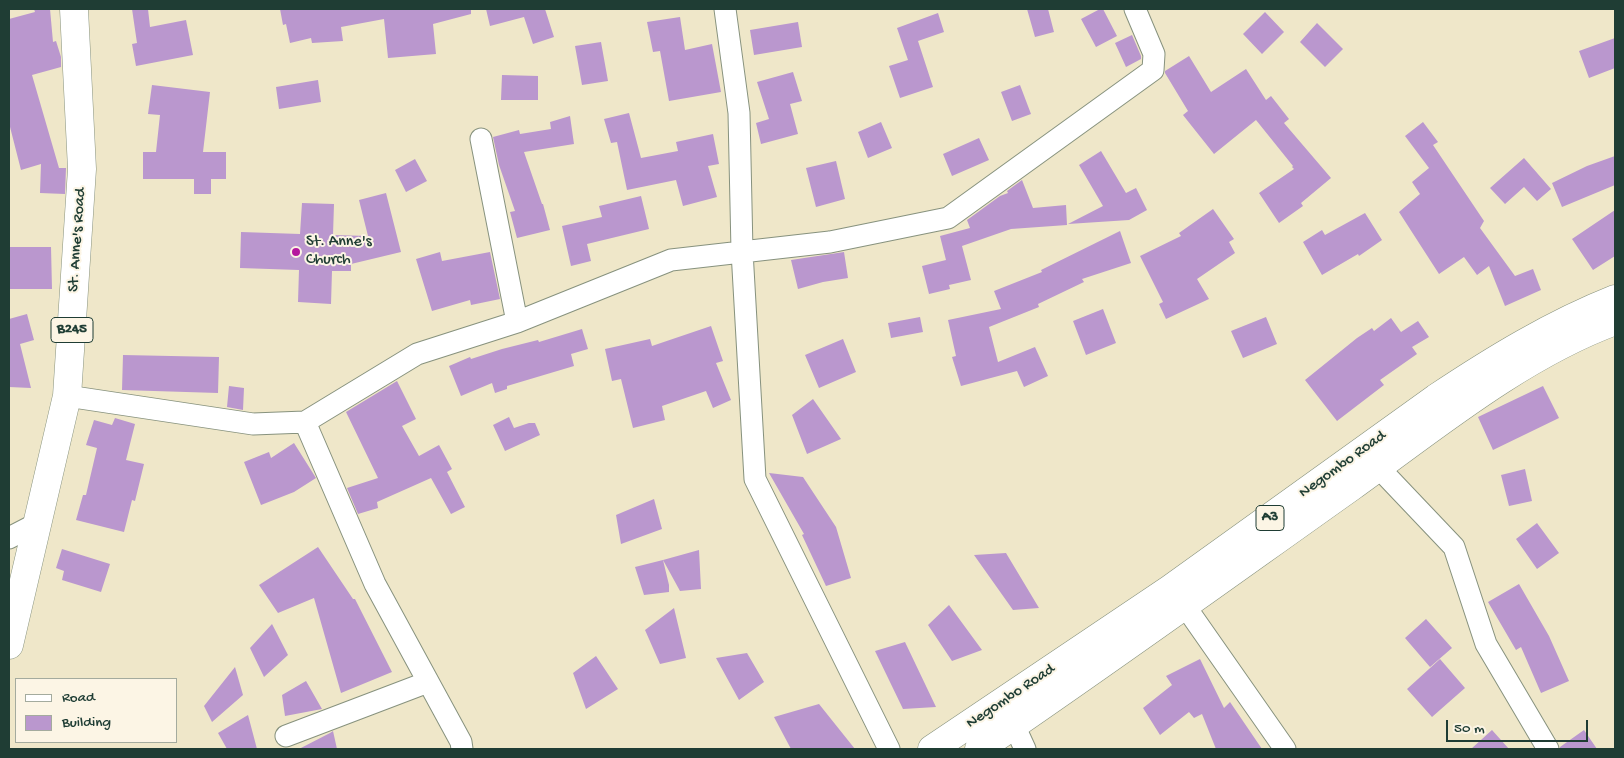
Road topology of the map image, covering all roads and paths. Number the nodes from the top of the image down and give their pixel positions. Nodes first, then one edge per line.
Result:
1 (74, 9) edge
2 (725, 9) edge
3 (1135, 9) edge
4 (481, 139) dead end
5 (742, 252) junction
6 (1615, 299) edge
7 (1615, 321) edge
8 (517, 322) junction
9 (67, 396) junction
10 (304, 422) junction
11 (1378, 467) junction
12 (36, 524) junction
13 (9, 538) edge
14 (1184, 606) junction
15 (9, 646) edge
16 (428, 682) junction
17 (286, 736) dead end
18 (1020, 737) edge
19 (462, 749) edge
20 (889, 749) edge
21 (932, 749) edge
22 (979, 749) edge
23 (1285, 749) edge
24 (1548, 749) edge

1 - 9 main road, St. Anne's Road / B245
2 - 5 street
3 - 5 street
4 - 8 street
5 - 8 street
5 - 20 street
6 - 21 main road, Negombo Road / A3
7 - 11 main road, Negombo Road / A3
8 - 10 street
9 - 10 street
9 - 12 main road, St. Anne's Road / B245
10 - 16 street
11 - 14 main road, Negombo Road / A3
11 - 24 street
12 - 13 street
12 - 15 main road, St. Anne's Road / B245
14 - 18 main road, Negombo Road / A3
14 - 23 street
16 - 17 street
16 - 19 street
18 - 22 main road, Negombo Road / A3

